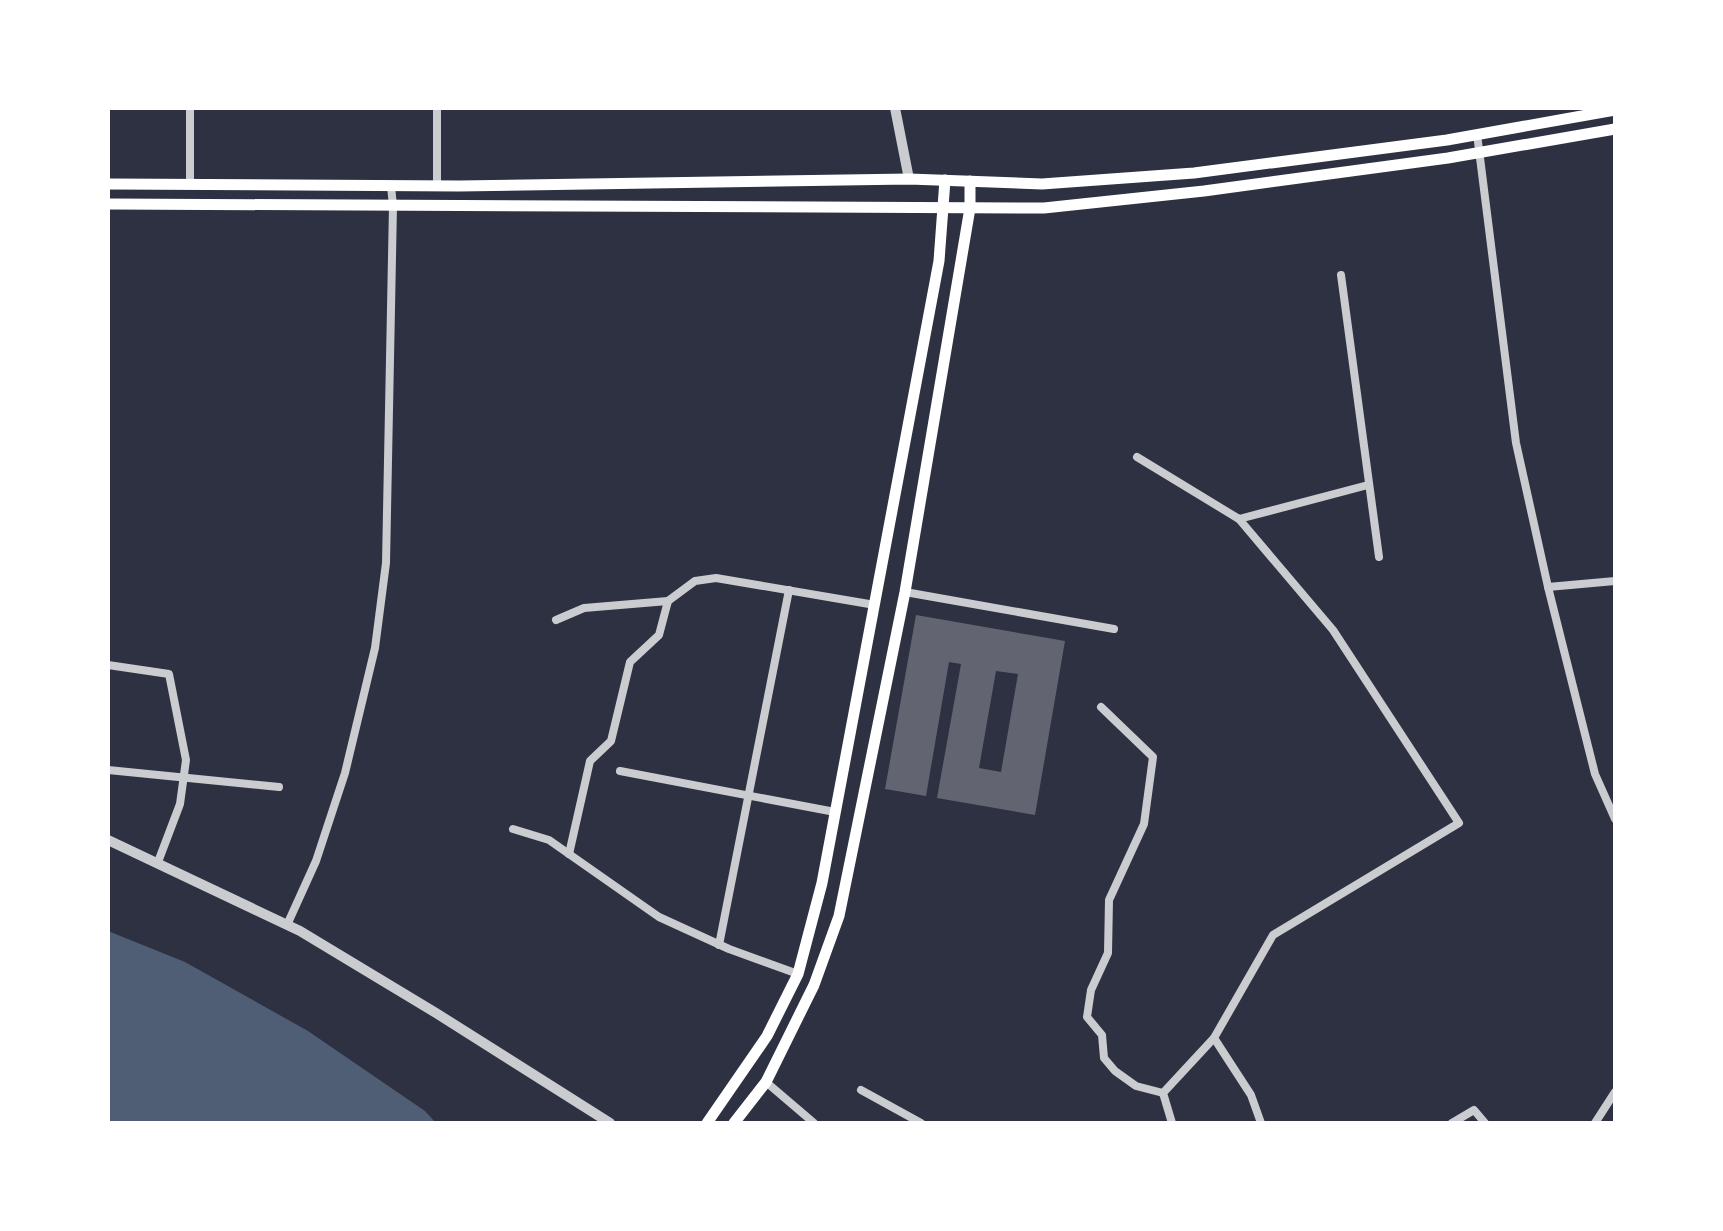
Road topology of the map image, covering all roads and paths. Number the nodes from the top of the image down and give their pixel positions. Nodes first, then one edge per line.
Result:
1 (190, 108) edge
2 (437, 108) edge
3 (895, 108) edge
4 (1601, 110) edge
5 (1615, 110) edge
6 (1615, 129) edge
7 (1477, 134) junction
8 (1481, 152) junction
9 (909, 179) junction
10 (945, 180) junction
11 (970, 181) junction
12 (108, 184) edge
13 (190, 185) junction
14 (391, 186) junction
15 (437, 186) junction
16 (108, 204) edge
17 (393, 206) junction
18 (944, 207) junction
19 (970, 208) junction
20 (1341, 275) dead end
21 (1137, 457) dead end
22 (1368, 485) junction
23 (1239, 519) junction
24 (1379, 557) dead end
25 (1615, 581) edge
26 (1548, 587) junction
27 (789, 590) junction
28 (905, 592) junction
29 (668, 601) junction
30 (875, 605) junction
31 (556, 620) dead end
32 (1114, 629) dead end
33 (108, 665) edge
34 (1101, 707) dead end
35 (108, 770) edge
36 (620, 771) dead end
37 (183, 778) junction
38 (279, 787) dead end
39 (748, 795) junction
40 (835, 812) junction
41 (1615, 819) edge
42 (513, 829) dead end
43 (108, 840) edge
44 (569, 854) junction
45 (158, 862) junction
46 (287, 925) junction
47 (719, 945) junction
48 (798, 974) junction
49 (1214, 1038) junction
50 (766, 1082) junction
51 (861, 1090) dead end
52 (1615, 1092) edge
53 (1163, 1093) junction
54 (610, 1123) edge
55 (707, 1123) edge
56 (734, 1123) edge
57 (814, 1123) edge
58 (921, 1123) edge
59 (1172, 1123) edge
60 (1261, 1123) edge
61 (1452, 1123) edge
62 (1485, 1123) edge
63 (1595, 1123) edge

1 - 13 street
2 - 15 street
3 - 9 street
4 - 5 main road
4 - 7 main road
6 - 8 main road
7 - 8 street
7 - 11 main road
8 - 19 main road
8 - 26 street
9 - 10 main road
9 - 15 main road
10 - 11 main road
10 - 18 main road
11 - 19 main road
12 - 13 main road
13 - 14 main road
14 - 15 main road
14 - 17 street
16 - 17 main road
17 - 18 main road
17 - 46 street
18 - 19 main road
18 - 30 main road
19 - 28 main road
20 - 22 street
21 - 23 street
22 - 23 street
22 - 24 street
23 - 49 street
25 - 26 street
26 - 41 street
27 - 29 street
27 - 30 street
27 - 39 street
28 - 32 street
28 - 50 main road
29 - 31 street
29 - 44 street
30 - 40 main road
33 - 37 street
34 - 53 street
35 - 37 street
36 - 39 street
37 - 38 street
37 - 45 street
39 - 40 street
39 - 47 street
40 - 48 main road
42 - 44 street
43 - 45 street
44 - 47 street
45 - 46 street
46 - 54 street
47 - 48 street
48 - 55 main road
49 - 53 street
49 - 60 street
50 - 56 main road
50 - 57 street
51 - 58 street
52 - 63 street
53 - 59 street
61 - 62 street

